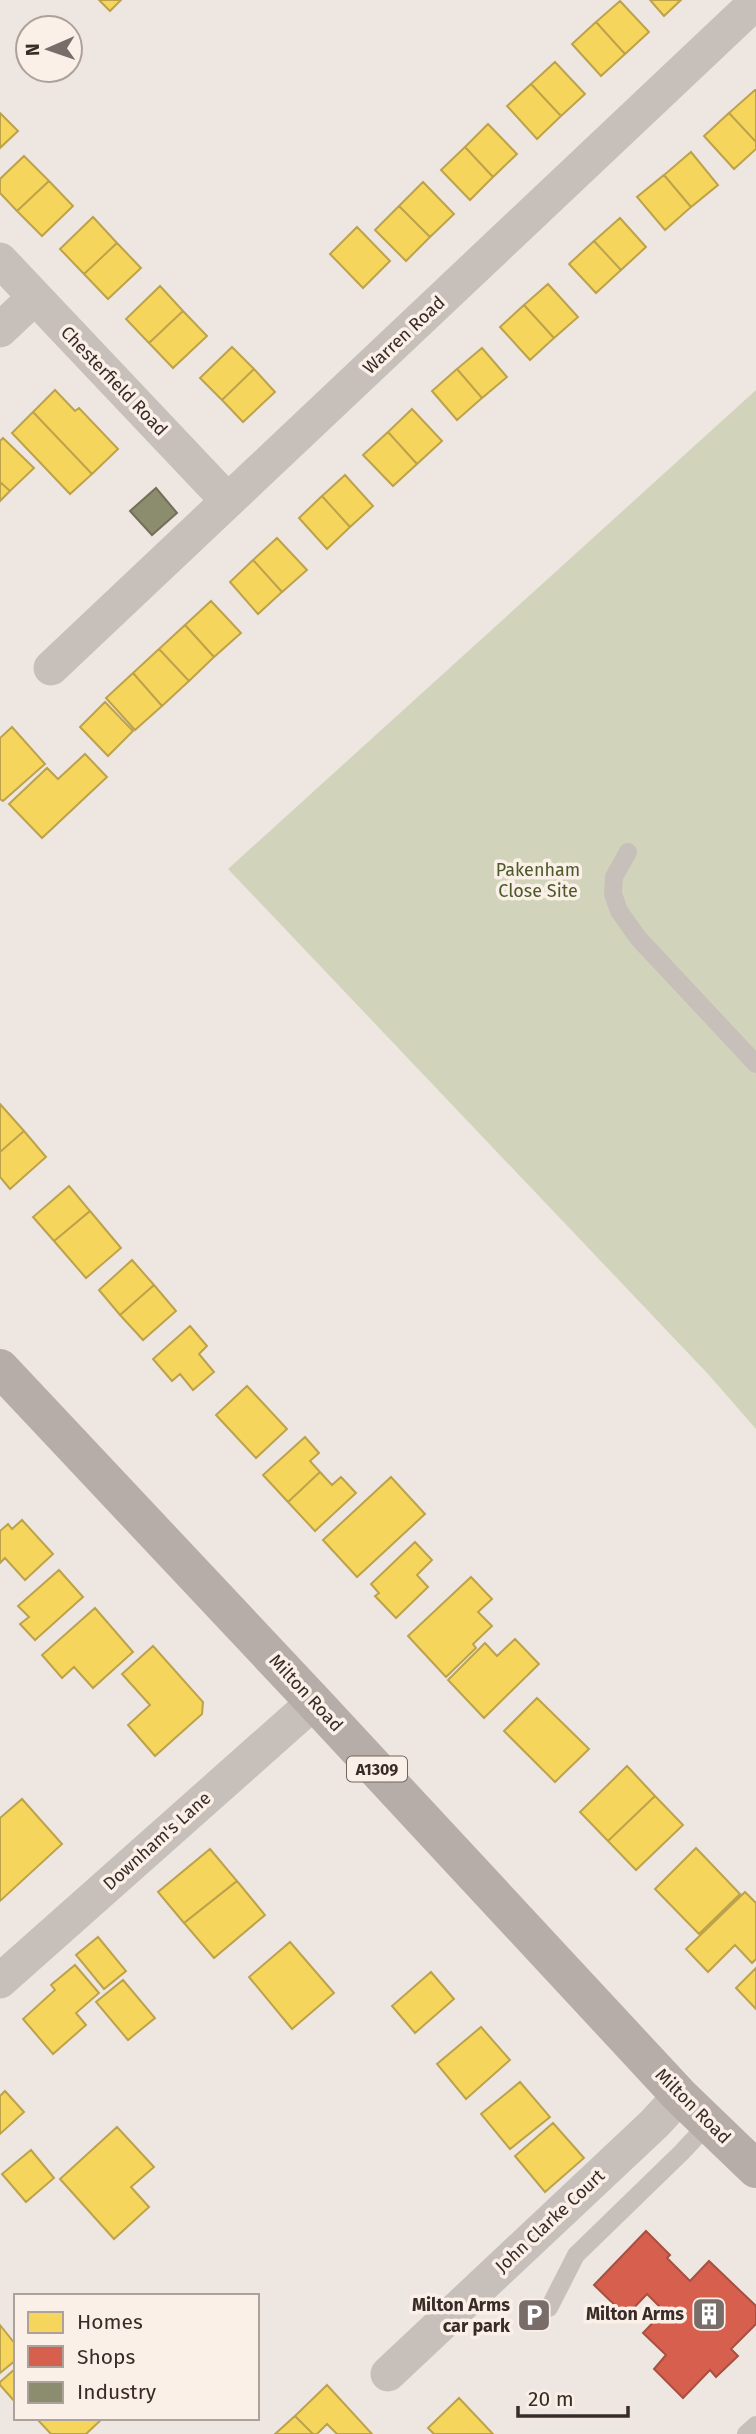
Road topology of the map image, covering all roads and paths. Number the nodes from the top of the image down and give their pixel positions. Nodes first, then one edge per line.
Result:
1 (756, 2) edge
2 (0, 260) edge
3 (34, 298) junction
4 (0, 330) edge
5 (228, 501) junction
6 (51, 668) dead end
7 (628, 852) dead end
8 (756, 1063) edge
9 (3, 1376) edge
10 (314, 1702) junction
11 (0, 1981) edge
12 (680, 2096) junction
13 (709, 2123) junction
14 (756, 2169) edge
15 (549, 2308) dead end
16 (388, 2374) dead end
17 (756, 2425) edge
18 (746, 2434) edge

1 - 5 street, Warren Road
2 - 3 street, Chesterfield Road
3 - 4 street
3 - 5 street, Chesterfield Road
5 - 6 street, Warren Road
7 - 8 lane
9 - 10 main road, Milton Road / A1309
10 - 11 street, Downham's Lane
10 - 12 main road, Milton Road / A1309
12 - 13 main road, Milton Road / A1309
12 - 16 street, John Clarke Court
13 - 14 main road, Milton Road / A1309
13 - 15 lane
17 - 18 lane

